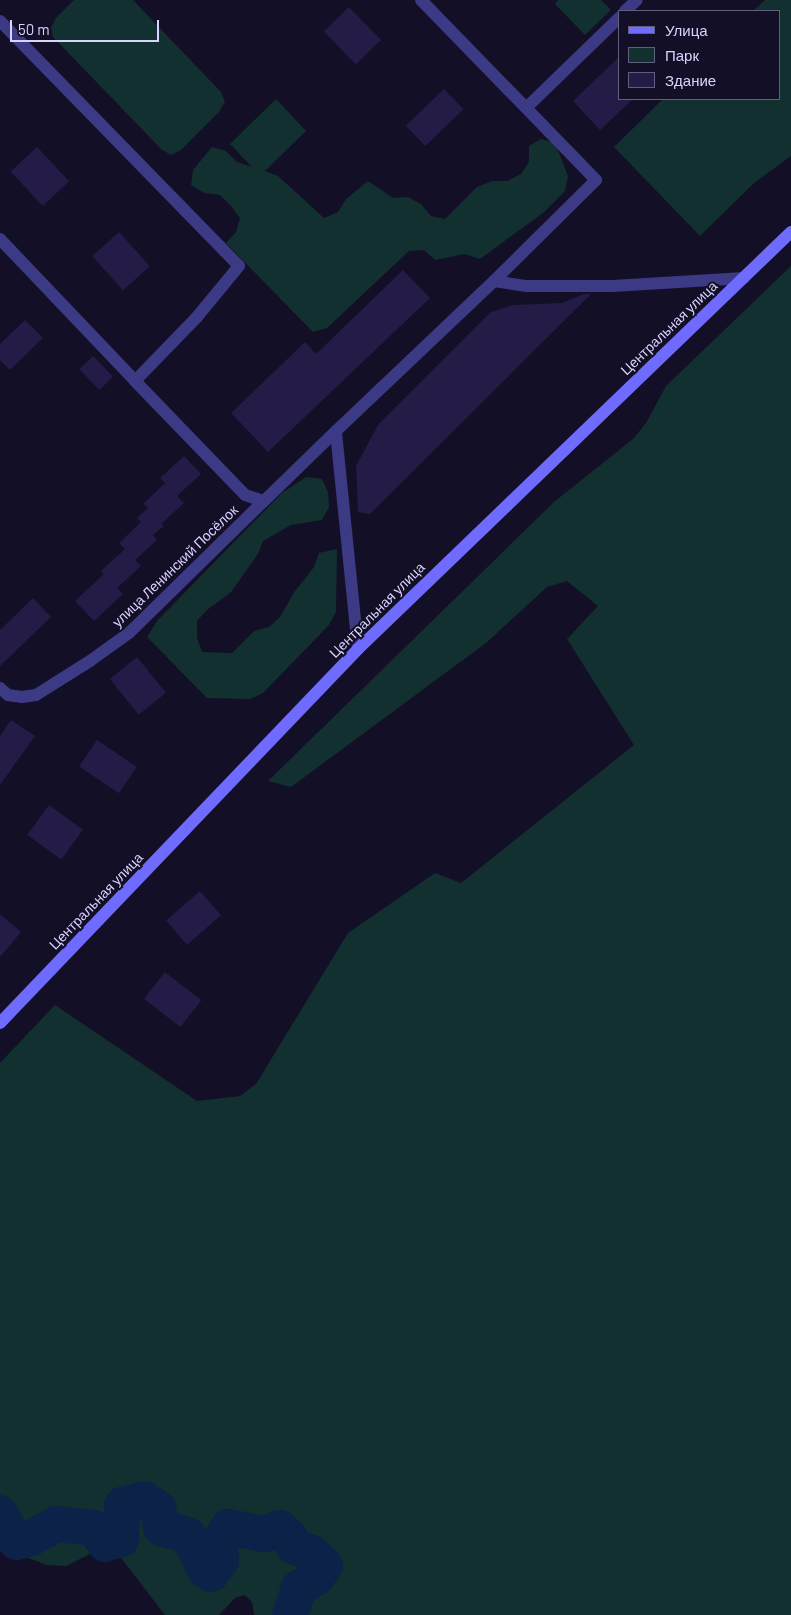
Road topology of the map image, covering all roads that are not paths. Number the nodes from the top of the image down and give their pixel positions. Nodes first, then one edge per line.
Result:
1 (421, 0) edge
2 (635, 1) edge
3 (626, 10) edge
4 (618, 19) edge
5 (0, 21) edge
6 (526, 108) junction
7 (791, 232) edge
8 (0, 239) edge
9 (744, 278) junction
10 (494, 281) junction
11 (135, 381) junction
12 (336, 431) junction
13 (264, 501) junction
14 (358, 649) junction
15 (0, 688) edge
16 (0, 1024) edge

1 - 6 street
2 - 3 street
4 - 6 street
5 - 11 street
6 - 10 street, улица Ленинский Посёлок
7 - 9 main road, Центральная улица
8 - 11 street
9 - 10 street
9 - 14 main road, Центральная улица
10 - 12 street, улица Ленинский Посёлок
11 - 13 street
12 - 13 street, улица Ленинский Посёлок
12 - 14 street
13 - 15 street, улица Ленинский Посёлок
14 - 16 main road, Центральная улица

